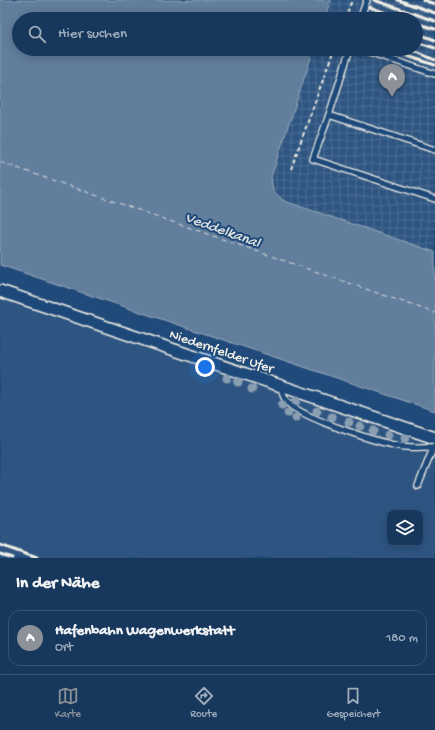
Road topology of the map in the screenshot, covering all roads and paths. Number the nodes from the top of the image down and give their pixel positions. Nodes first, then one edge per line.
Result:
1 (352, 0) edge
2 (367, 0) edge
3 (348, 12) edge
4 (363, 12) edge
5 (331, 56) edge
6 (348, 56) edge
7 (381, 56) edge
8 (435, 74) edge
9 (329, 115) junction
10 (435, 150) edge
11 (291, 169) dead end
12 (435, 199) edge
13 (0, 291) edge
14 (281, 386) junction
15 (434, 443) edge
16 (418, 486) dead end

1 - 3 path
2 - 4 lane
5 - 11 path
6 - 9 lane
7 - 8 lane
9 - 10 lane
9 - 12 lane
13 - 14 street, Niedernfelder Ufer
14 - 15 street, Niedernfelder Ufer
14 - 15 lane
15 - 16 lane

